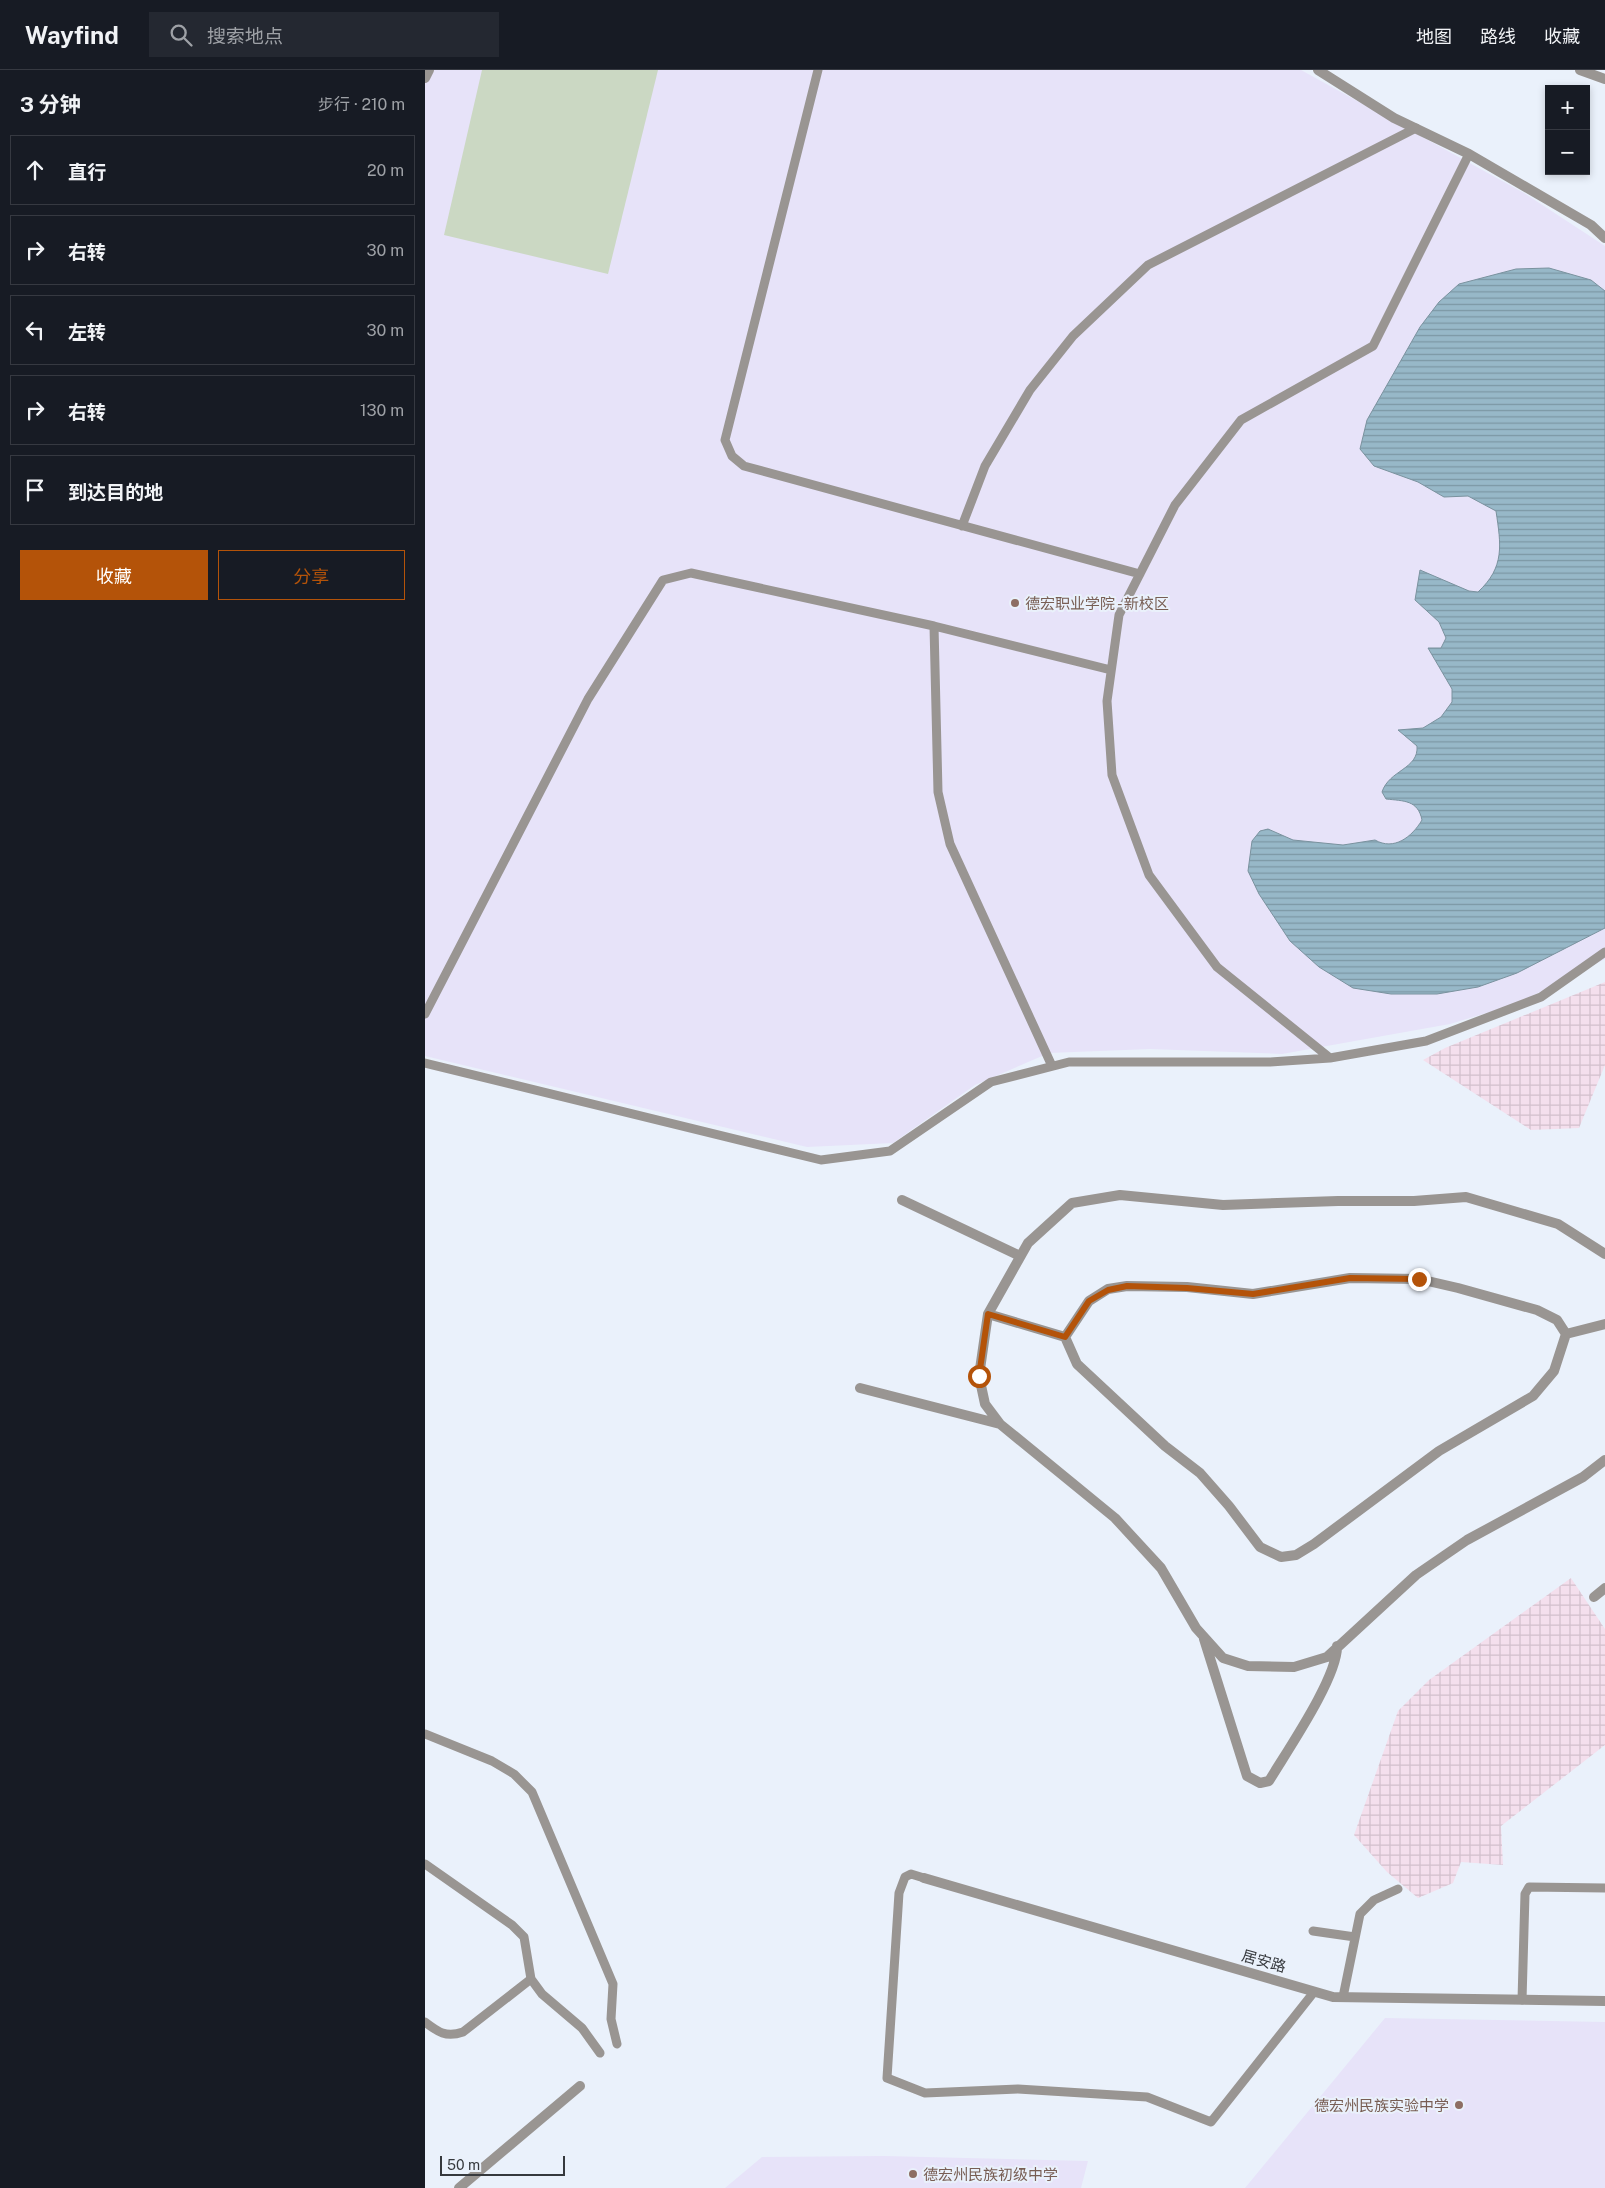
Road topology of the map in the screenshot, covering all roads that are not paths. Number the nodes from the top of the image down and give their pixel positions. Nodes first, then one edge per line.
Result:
1 (429, 70) edge
2 (818, 70) edge
3 (1318, 70) edge
4 (1580, 70) edge
5 (425, 78) edge
6 (1605, 78) edge
7 (1416, 128) junction
8 (1469, 154) junction
9 (1605, 238) edge
10 (962, 526) junction
11 (1140, 574) junction
12 (934, 626) junction
13 (1111, 670) junction
14 (1605, 952) edge
15 (425, 1014) edge
16 (1330, 1058) junction
17 (425, 1063) edge
18 (1052, 1066) junction
19 (902, 1200) dead end
20 (1605, 1254) edge
21 (1021, 1256) junction
22 (988, 1314) junction
23 (1605, 1324) edge
24 (1566, 1334) junction
25 (1065, 1337) junction
26 (860, 1388) dead end
27 (1000, 1424) junction
28 (1605, 1460) edge
29 (1605, 1588) edge
30 (1594, 1597) dead end
31 (1203, 1636) junction
32 (1337, 1646) junction
33 (425, 1734) edge
34 (425, 1864) edge
35 (925, 1878) joint
36 (1605, 1888) edge
37 (1398, 1889) dead end
38 (1313, 1930) dead end
39 (1355, 1937) junction
40 (531, 1979) junction
41 (1314, 1992) junction
42 (1343, 1997) junction
43 (1522, 2000) junction
44 (1605, 2001) edge
45 (425, 2022) edge
46 (617, 2044) dead end
47 (600, 2053) dead end
48 (580, 2086) dead end
49 (459, 2188) edge

1 - 5 street
2 - 10 lane
3 - 7 street
4 - 6 street
7 - 8 street
7 - 10 lane
8 - 9 street
8 - 11 lane
10 - 11 lane
11 - 13 lane
12 - 13 lane
12 - 15 lane
12 - 18 lane
13 - 16 lane
14 - 16 lane
16 - 18 lane
17 - 18 lane
19 - 21 street
20 - 21 street
21 - 22 street
22 - 25 street
22 - 27 street
23 - 24 street
24 - 25 street
24 - 25 street
26 - 27 street
27 - 31 street
28 - 32 street
29 - 30 street
31 - 32 street
31 - 32 street
33 - 46 lane
34 - 40 lane
35 - 41 street, 居安路
35 - 41 lane
36 - 43 lane
37 - 39 lane
38 - 39 lane
39 - 42 lane
40 - 45 lane
40 - 47 lane
41 - 42 street, 居安路
42 - 43 street, 居安路
43 - 44 street, 居安路
48 - 49 street

